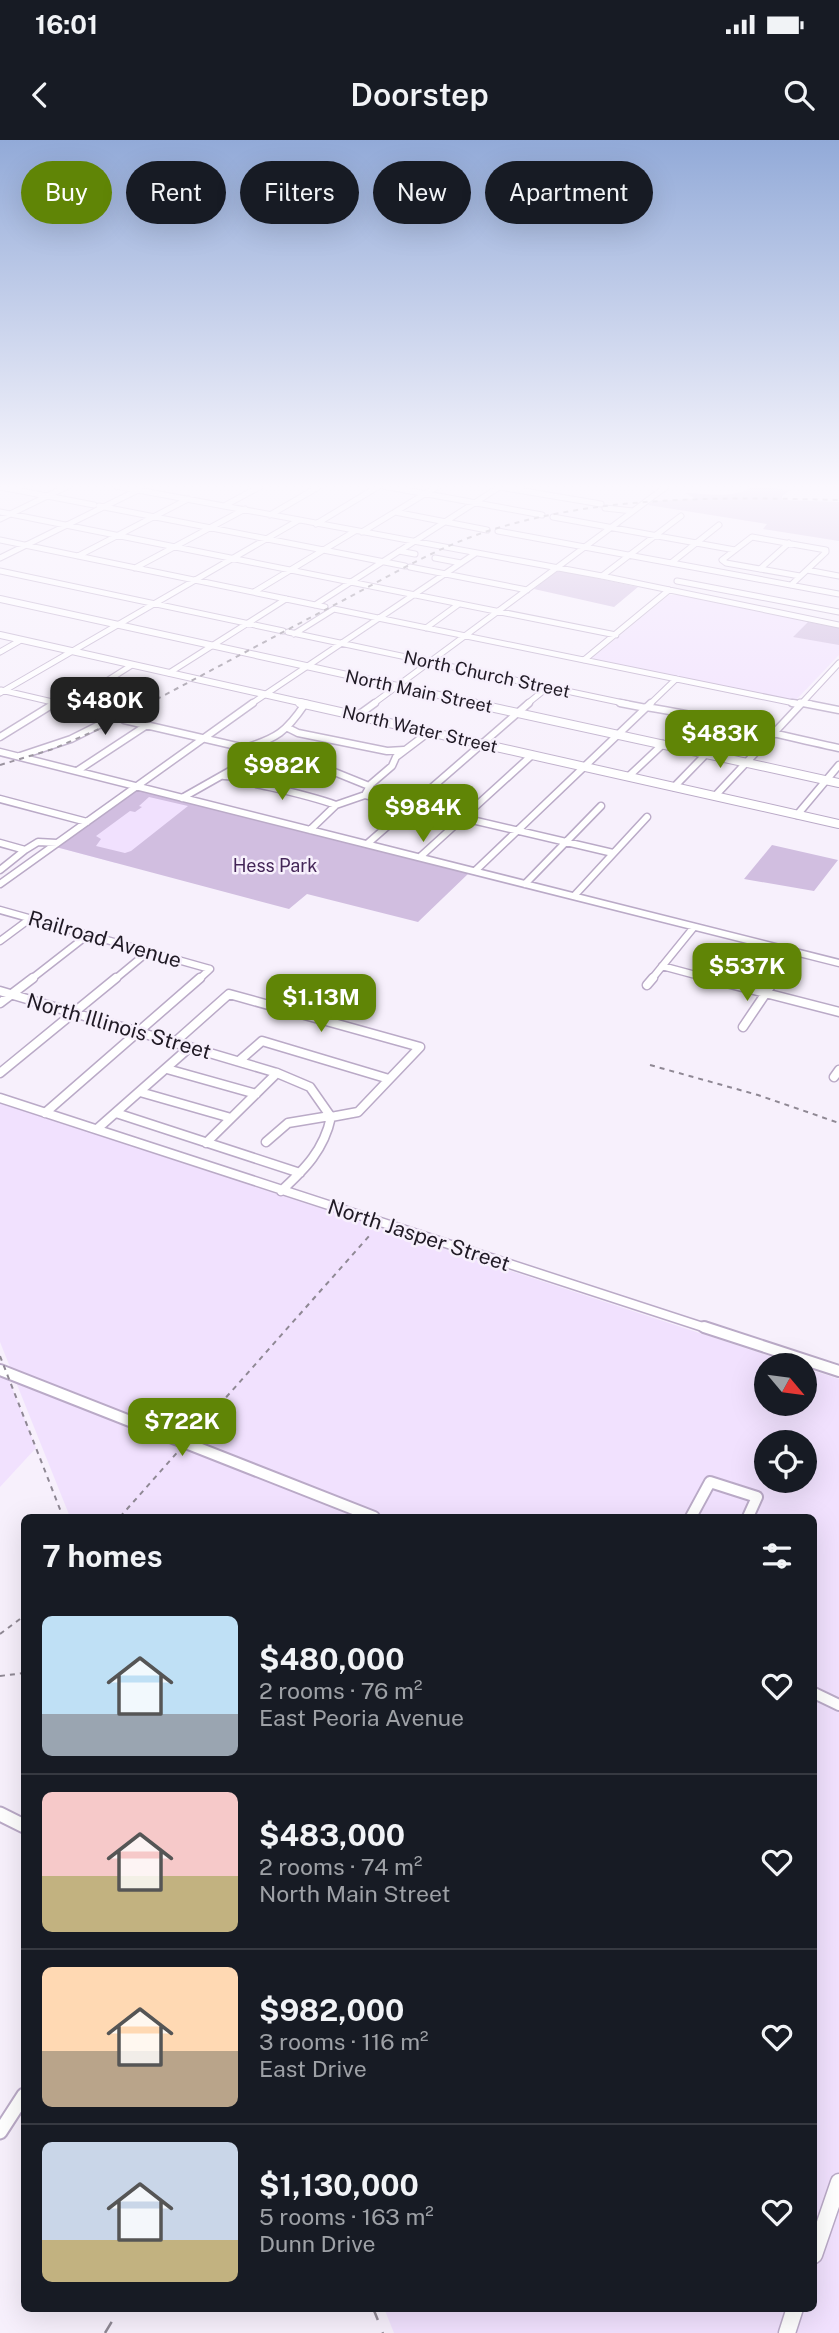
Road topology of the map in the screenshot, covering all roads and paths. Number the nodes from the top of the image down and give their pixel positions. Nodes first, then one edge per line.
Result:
1 (80, 588) edge
2 (179, 588) edge
3 (235, 588) edge
4 (260, 588) edge
5 (342, 588) edge
6 (378, 588) edge
7 (422, 588) edge
8 (518, 588) edge
9 (670, 588) edge
10 (672, 588) edge
11 (713, 588) edge
12 (771, 588) edge
13 (809, 588) edge
14 (527, 590) joint
15 (254, 592) junction
16 (839, 594) edge
17 (412, 595) junction
18 (762, 597) junction
19 (0, 599) edge
20 (286, 599) junction
21 (153, 604) junction
22 (459, 604) junction
23 (315, 605) junction
24 (751, 606) junction
25 (325, 607) dead end
26 (499, 611) junction
27 (839, 612) edge
28 (378, 618) junction
29 (247, 623) junction
30 (115, 625) junction
31 (839, 625) edge
32 (426, 628) junction
33 (288, 632) junction
34 (0, 635) edge
35 (616, 635) junction
36 (465, 636) junction
37 (22, 640) junction
38 (340, 643) junction
39 (211, 646) junction
40 (71, 651) junction
41 (0, 652) edge
42 (584, 660) junction
43 (430, 662) junction
44 (839, 663) edge
45 (132, 665) junction
46 (307, 667) junction
47 (169, 673) junction
48 (676, 679) junction
49 (397, 687) junction
50 (548, 687) junction
51 (96, 688) junction
52 (1, 691) edge
53 (264, 695) junction
54 (146, 700) dead end
55 (55, 703) junction
56 (800, 703) junction
57 (305, 704) junction
58 (67, 706) junction
59 (646, 707) junction
60 (839, 710) edge
61 (516, 713) junction
62 (357, 716) junction
63 (124, 720) dead end
64 (147, 725) junction
65 (288, 728) junction
66 (429, 732) junction
67 (298, 733) junction
68 (771, 734) junction
69 (616, 735) junction
70 (0, 737) edge
71 (277, 737) junction
72 (204, 738) junction
73 (480, 743) junction
74 (256, 744) junction
75 (663, 744) junction
76 (245, 748) junction
77 (275, 748) junction
78 (839, 748) edge
79 (405, 750) junction
80 (0, 751) edge
81 (387, 751) junction
82 (706, 754) junction
83 (532, 755) junction
84 (20, 757) junction
85 (396, 757) junction
86 (745, 762) junction
87 (839, 765) edge
88 (583, 766) junction
89 (77, 771) junction
90 (236, 772) junction
91 (382, 774) junction
92 (629, 776) junction
93 (355, 779) junction
94 (826, 780) junction
95 (839, 783) edge
96 (138, 786) junction
97 (369, 786) junction
98 (674, 787) junction
99 (365, 795) junction
100 (715, 796) junction
101 (182, 798) junction
102 (0, 799) edge
103 (412, 804) junction
104 (337, 805) junction
105 (601, 806) dead end
106 (797, 815) junction
107 (465, 817) junction
108 (647, 817) dead end
109 (87, 822) junction
110 (839, 824) edge
111 (310, 830) junction
112 (519, 830) junction
113 (565, 842) junction
114 (0, 843) edge
115 (57, 843) junction
116 (367, 844) junction
117 (25, 850) junction
118 (613, 853) junction
119 (421, 857) junction
120 (0, 870) edge
121 (475, 871) junction
122 (525, 884) junction
123 (2, 886) edge
124 (574, 896) junction
125 (0, 910) edge
126 (31, 918) junction
127 (694, 927) junction
128 (89, 934) junction
129 (0, 941) edge
130 (149, 951) junction
131 (793, 952) junction
132 (839, 963) edge
133 (662, 966) junction
134 (647, 985) dead end
135 (0, 991) edge
136 (765, 993) junction
137 (11, 994) junction
138 (0, 1003) edge
139 (839, 1012) edge
140 (74, 1013) junction
141 (743, 1027) dead end
142 (139, 1032) junction
143 (175, 1042) junction
144 (190, 1047) junction
145 (239, 1061) junction
146 (167, 1069) junction
147 (0, 1073) edge
148 (277, 1073) junction
149 (389, 1079) junction
150 (140, 1092) junction
151 (256, 1094) junction
152 (0, 1098) edge
153 (44, 1113) junction
154 (116, 1113) junction
155 (331, 1116) junction
156 (232, 1118) junction
157 (97, 1129) junction
158 (266, 1142) dead end
159 (206, 1143) junction
160 (300, 1173) junction
161 (281, 1191) junction
162 (0, 1370) edge
163 (839, 1371) edge
164 (366, 1514) edge
165 (693, 1514) edge
166 (749, 1514) edge
167 (817, 1694) edge
168 (839, 1705) edge
169 (0, 1814) edge
170 (21, 1824) edge
171 (21, 2100) edge
172 (0, 2132) edge
173 (839, 2182) edge
174 (819, 2221) edge
175 (794, 2312) edge
176 (787, 2333) edge

1 - 21 street, North Church Street
2 - 21 street
3 - 15 street
4 - 15 street
5 - 23 street
6 - 17 street
7 - 17 street
8 - 14 street
9 - 35 street
10 - 24 street
11 - 18 street
12 - 18 street
13 - 16 street
14 - 26 street
15 - 20 street
17 - 22 street
17 - 28 street
18 - 24 street
18 - 27 street
19 - 30 main road, North Main Street
20 - 23 street
20 - 29 street
21 - 29 street, North Church Street
21 - 30 street
22 - 26 street
22 - 32 street
23 - 25 street
24 - 31 street
26 - 35 street
26 - 36 street
28 - 32 street
28 - 33 street
28 - 38 street
29 - 33 street, North Church Street
29 - 39 street
30 - 39 main road, North Main Street
30 - 40 street
32 - 36 street
33 - 38 street, North Church Street
34 - 37 main road, North Water Street
35 - 42 street
36 - 42 street
36 - 43 street
37 - 40 main road, North Water Street
37 - 41 street
38 - 43 street, North Church Street
38 - 46 street
39 - 46 main road, North Main Street
39 - 47 street
40 - 45 main road, North Water Street
40 - 52 street
42 - 48 street
43 - 49 street
43 - 50 street, North Church Street
44 - 56 street
45 - 47 main road, North Water Street
45 - 51 street
46 - 49 main road, North Main Street
46 - 53 street
47 - 53 main road, North Water Street
48 - 56 street
48 - 59 street
49 - 61 main road, North Main Street
49 - 62 street
50 - 59 street, North Church Street
50 - 61 street
51 - 54 street
51 - 58 street
52 - 55 street
53 - 57 main road, North Water Street
53 - 72 street
55 - 58 street
55 - 70 street
56 - 60 street
56 - 68 street
57 - 62 main road, North Water Street
57 - 65 street
58 - 84 street
59 - 68 street, North Church Street
59 - 69 street
61 - 69 main road, North Main Street
61 - 73 street
62 - 66 main road, North Water Street
63 - 64 street
64 - 72 street
64 - 89 street
65 - 67 street
65 - 71 street
66 - 73 main road, North Water Street
66 - 79 street
67 - 71 street
67 - 81 street
68 - 78 street
68 - 86 street
69 - 75 main road, North Main Street
69 - 88 street
71 - 74 street
71 - 77 street
72 - 76 street
72 - 96 street
73 - 83 main road, North Water Street
73 - 103 street
74 - 76 street
74 - 77 street
75 - 82 main road, North Main Street
75 - 92 street
76 - 90 street
77 - 93 street
79 - 81 street
79 - 85 street
80 - 84 street
81 - 85 street
82 - 86 main road, North Main Street
82 - 98 street
83 - 88 main road, North Water Street
83 - 107 street
84 - 89 street
85 - 91 street
86 - 94 main road, North Main Street
86 - 100 street
87 - 94 street
88 - 92 main road, North Water Street
88 - 112 street
89 - 96 street
90 - 101 street
90 - 104 street
91 - 93 street
91 - 97 street
92 - 98 main road, North Water Street
93 - 97 street
94 - 95 main road, North Main Street
94 - 106 street
96 - 101 street
96 - 109 street
97 - 99 street
98 - 100 main road, North Water Street
99 - 103 street
99 - 104 street
100 - 106 main road, North Water Street
101 - 111 street
102 - 109 street
103 - 107 street
103 - 116 street
104 - 111 street
105 - 113 street
106 - 110 main road, North Water Street
107 - 112 street
107 - 119 street
108 - 118 street
109 - 115 street
111 - 116 street
112 - 113 street
112 - 121 street
113 - 118 street
113 - 122 street
114 - 117 street
115 - 117 street
115 - 123 street
116 - 119 street
117 - 120 street
118 - 124 street
119 - 121 street
121 - 122 street
122 - 124 street
124 - 127 street
125 - 126 street, Railroad Avenue
126 - 128 street, Railroad Avenue
126 - 129 street
127 - 131 street
127 - 133 street
128 - 130 street, Railroad Avenue
128 - 137 street
130 - 140 street
130 - 142 street, Railroad Avenue
131 - 132 street
131 - 136 street
133 - 134 street
133 - 136 street
135 - 137 street, North Illinois Street
136 - 139 street
136 - 141 street
137 - 138 street
137 - 140 street, North Illinois Street
140 - 142 street, North Illinois Street
140 - 147 street
142 - 143 street, North Illinois Street
142 - 153 street
143 - 144 street, North Illinois Street
143 - 149 street
144 - 145 street, North Illinois Street
144 - 146 street
145 - 148 street, North Illinois Street
145 - 149 street
146 - 150 street
146 - 151 street
148 - 151 street
148 - 155 street, North Illinois Street
149 - 155 street
150 - 154 street
150 - 156 street
151 - 156 street
152 - 153 street, North Jasper Street
153 - 157 street, North Jasper Street
154 - 157 street
154 - 159 street
155 - 158 street
155 - 160 street
156 - 159 street
157 - 161 street, North Jasper Street
159 - 160 street
160 - 161 street
161 - 163 street, North Jasper Street
162 - 164 street
165 - 166 street
167 - 168 street
169 - 170 street
171 - 172 street
173 - 174 main road
175 - 176 main road

